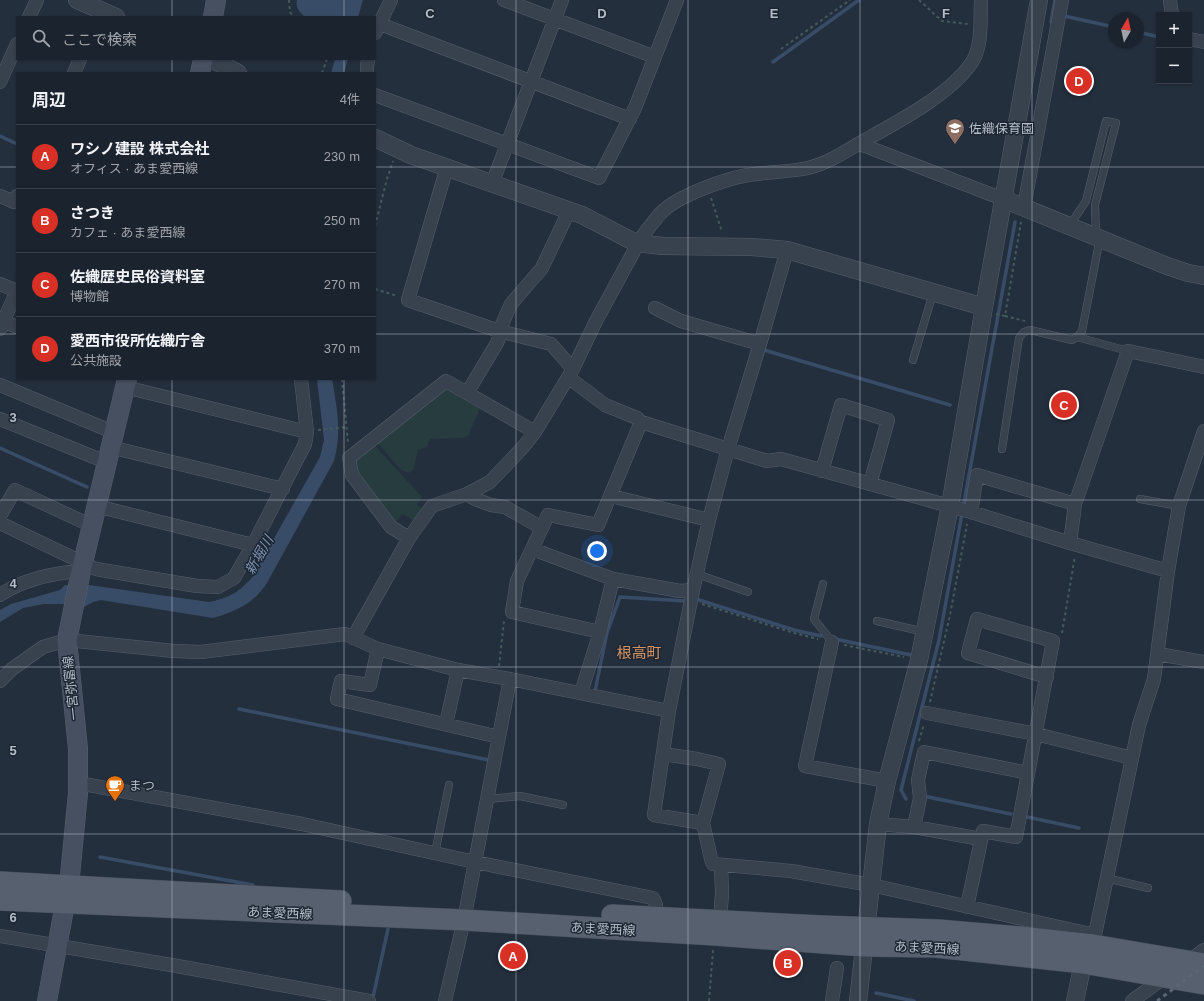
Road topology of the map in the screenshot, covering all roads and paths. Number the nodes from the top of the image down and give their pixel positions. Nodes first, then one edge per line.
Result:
1 (37, 0) edge
2 (77, 0) edge
3 (216, 0) edge
4 (289, 0) edge
5 (391, 0) edge
6 (504, 0) edge
7 (562, 0) edge
8 (677, 0) edge
9 (850, 0) edge
10 (919, 0) edge
11 (981, 0) edge
12 (1039, 0) edge
13 (1062, 0) edge
14 (1170, 0) edge
15 (1172, 12) edge
16 (105, 15) edge
17 (29, 16) edge
18 (213, 16) edge
19 (293, 16) edge
20 (554, 19) junction
21 (979, 26) junction
22 (377, 28) edge
23 (1192, 40) edge
24 (1204, 42) edge
25 (16, 46) edge
26 (782, 49) dead end
27 (655, 57) junction
28 (80, 60) edge
29 (203, 60) edge
30 (213, 60) edge
31 (327, 60) edge
32 (368, 60) edge
33 (74, 72) edge
34 (200, 72) edge
35 (236, 72) edge
36 (322, 72) edge
37 (367, 72) edge
38 (531, 81) junction
39 (0, 82) edge
40 (376, 95) edge
41 (630, 118) junction
42 (376, 138) edge
43 (507, 144) junction
44 (860, 144) junction
45 (397, 148) junction
46 (447, 167) junction
47 (492, 184) junction
48 (707, 187) junction
49 (0, 196) edge
50 (16, 198) edge
51 (1003, 199) junction
52 (1024, 207) junction
53 (569, 211) junction
54 (376, 222) edge
55 (1070, 226) junction
56 (1098, 237) junction
57 (636, 243) junction
58 (727, 247) junction
59 (787, 250) junction
60 (1204, 276) edge
61 (0, 284) edge
62 (376, 289) edge
63 (16, 291) edge
64 (16, 293) edge
65 (933, 293) junction
66 (408, 300) junction
67 (655, 308) dead end
68 (984, 308) junction
69 (1028, 322) dead end
70 (1, 324) edge
71 (16, 327) edge
72 (500, 331) junction
73 (1077, 337) junction
74 (760, 344) junction
75 (1128, 351) junction
76 (913, 360) dead end
77 (1204, 367) edge
78 (570, 373) junction
79 (301, 380) edge
80 (342, 380) edge
81 (135, 384) edge
82 (0, 385) edge
83 (468, 393) junction
84 (0, 419) edge
85 (641, 422) junction
86 (346, 427) junction
87 (311, 431) junction
88 (535, 432) junction
89 (1203, 437) edge
90 (110, 447) junction
91 (728, 449) junction
92 (1002, 449) dead end
93 (349, 458) junction
94 (822, 471) junction
95 (870, 484) junction
96 (282, 489) junction
97 (467, 494) junction
98 (611, 496) junction
99 (1140, 499) dead end
100 (1075, 504) junction
101 (96, 506) junction
102 (1179, 506) junction
103 (952, 507) junction
104 (969, 511) junction
105 (0, 516) edge
106 (709, 520) junction
107 (0, 523) edge
108 (92, 526) junction
109 (542, 528) junction
110 (409, 538) junction
111 (1073, 544) junction
112 (253, 545) junction
113 (532, 549) junction
114 (81, 571) junction
115 (1168, 571) junction
116 (697, 574) junction
117 (613, 579) junction
118 (823, 584) dead end
119 (748, 592) dead end
120 (0, 595) edge
121 (692, 595) junction
122 (512, 612) junction
123 (877, 621) dead end
124 (600, 632) junction
125 (925, 632) junction
126 (353, 638) junction
127 (67, 640) junction
128 (832, 642) junction
129 (1053, 642) junction
130 (378, 648) junction
131 (1158, 654) junction
132 (919, 660) junction
133 (1204, 662) edge
134 (458, 670) junction
135 (1047, 677) junction
136 (504, 678) junction
137 (0, 681) edge
138 (581, 693) junction
139 (669, 711) junction
140 (927, 713) junction
141 (446, 724) junction
142 (1036, 734) junction
143 (499, 737) junction
144 (918, 744) dead end
145 (663, 754) junction
146 (1132, 758) junction
147 (1028, 773) junction
148 (887, 781) junction
149 (78, 783) junction
150 (449, 785) dead end
151 (488, 799) junction
152 (563, 805) dead end
153 (703, 823) junction
154 (878, 824) junction
155 (914, 827) junction
156 (981, 839) junction
157 (435, 853) junction
158 (475, 862) junction
159 (721, 865) junction
160 (1106, 878) junction
161 (0, 882) edge
162 (871, 885) junction
163 (1148, 888) dead end
164 (67, 895) junction
165 (0, 900) edge
166 (967, 908) junction
167 (465, 914) junction
168 (656, 917) junction
169 (717, 928) junction
170 (865, 937) junction
171 (0, 938) edge
172 (57, 945) junction
173 (1090, 948) junction
174 (1199, 958) edge
175 (837, 968) dead end
176 (1165, 977) junction
177 (1204, 984) edge
178 (48, 1001) edge
179 (369, 1001) edge
180 (445, 1001) edge
181 (708, 1001) edge
182 (832, 1001) edge
183 (858, 1001) edge
184 (1075, 1001) edge
185 (1132, 1001) edge

1 - 17 street
2 - 16 street
3 - 18 main road
4 - 19 path
5 - 22 street
6 - 20 street
7 - 20 street
8 - 27 street
9 - 26 path
10 - 21 path
11 - 21 street
12 - 51 street
13 - 52 street
14 - 15 street
20 - 27 street
20 - 38 street
21 - 44 street
22 - 38 street
23 - 24 street
25 - 39 street
27 - 41 street
28 - 33 street
29 - 34 main road
30 - 35 street
31 - 36 path
32 - 37 street
38 - 41 street
38 - 43 street
40 - 43 street
41 - 43 street
42 - 45 street
43 - 47 street
44 - 48 street
44 - 51 street
45 - 46 street
45 - 54 path
46 - 47 street
46 - 66 street
47 - 53 street
48 - 57 street
48 - 58 path
49 - 50 street
51 - 52 street
51 - 68 street
52 - 55 street
52 - 69 path
53 - 57 street
53 - 72 street
55 - 56 street
55 - 56 lane
56 - 60 street
56 - 73 lane
57 - 58 street
57 - 78 street
58 - 59 street
59 - 65 street
59 - 74 street
61 - 63 street
62 - 66 path
64 - 70 street
65 - 68 street
65 - 76 lane
66 - 72 street
67 - 74 street
68 - 103 street
70 - 71 street
72 - 78 street
72 - 83 street
73 - 75 lane
73 - 92 lane
74 - 91 street
75 - 77 street
75 - 100 street
78 - 85 street
78 - 88 street
79 - 87 street
80 - 86 path
81 - 87 street
81 - 90 main road, 一宮弥富線
82 - 90 street
83 - 88 street
83 - 93 street
84 - 90 street
85 - 91 street
85 - 98 street
86 - 87 path
86 - 93 path
87 - 96 street
88 - 97 street
89 - 102 street
90 - 96 street
90 - 101 main road, 一宮弥富線
91 - 94 street
91 - 106 street
93 - 110 street
94 - 95 street
94 - 95 street
95 - 103 street
96 - 112 street
97 - 109 street
97 - 110 street
98 - 106 street
98 - 109 street
99 - 102 lane
100 - 104 street
100 - 111 street
101 - 108 main road, 一宮弥富線
101 - 112 street
102 - 115 street
103 - 104 street
103 - 125 street
104 - 111 street
104 - 140 path
105 - 108 street
106 - 116 street
107 - 114 street
108 - 114 main road, 一宮弥富線
109 - 113 street
110 - 126 street
111 - 115 street
111 - 129 path
112 - 114 street
113 - 117 street
113 - 122 street
114 - 120 street
114 - 127 main road, 一宮弥富線
115 - 131 street
116 - 119 lane
116 - 121 street
117 - 121 street
117 - 124 street
118 - 128 lane
121 - 128 path
121 - 139 street
122 - 124 street
122 - 136 path
123 - 125 lane
124 - 138 street
125 - 132 street
126 - 127 street
126 - 130 street
127 - 137 street
127 - 149 main road, 一宮弥富線
128 - 132 path
128 - 148 street
129 - 135 street
129 - 135 street
130 - 134 street
130 - 141 street
131 - 133 street
131 - 146 street
132 - 148 street
134 - 136 street
134 - 141 street
135 - 142 street
136 - 138 street
136 - 143 street
138 - 139 street
139 - 145 street
140 - 142 street
140 - 144 path
141 - 143 street
142 - 146 street
142 - 147 street
143 - 151 street
145 - 153 street
145 - 153 street
146 - 160 street
147 - 155 street
147 - 156 street
148 - 154 street
149 - 157 street
149 - 164 main road, 一宮弥富線
150 - 157 lane
151 - 152 lane
151 - 158 street
153 - 159 street
154 - 155 street
154 - 162 street
155 - 156 street
156 - 166 street
157 - 158 street
158 - 167 street
158 - 168 street
159 - 162 street
159 - 169 street
160 - 163 lane
160 - 173 street
161 - 164 main road, あま愛西線
162 - 166 street
162 - 170 street
164 - 165 main road, あま愛西線
164 - 167 main road, あま愛西線
164 - 172 main road, 一宮弥富線
166 - 173 street
167 - 168 main road, あま愛西線
167 - 169 main road, あま愛西線
167 - 180 street
168 - 169 main road, あま愛西線
169 - 170 main road, あま愛西線
169 - 181 path
170 - 173 main road, あま愛西線
170 - 183 street
171 - 172 street
172 - 178 main road, 一宮弥富線
172 - 179 street
173 - 174 main road, あま愛西線
173 - 176 main road, あま愛西線
173 - 184 street
175 - 182 street
176 - 177 main road, あま愛西線
176 - 185 street

